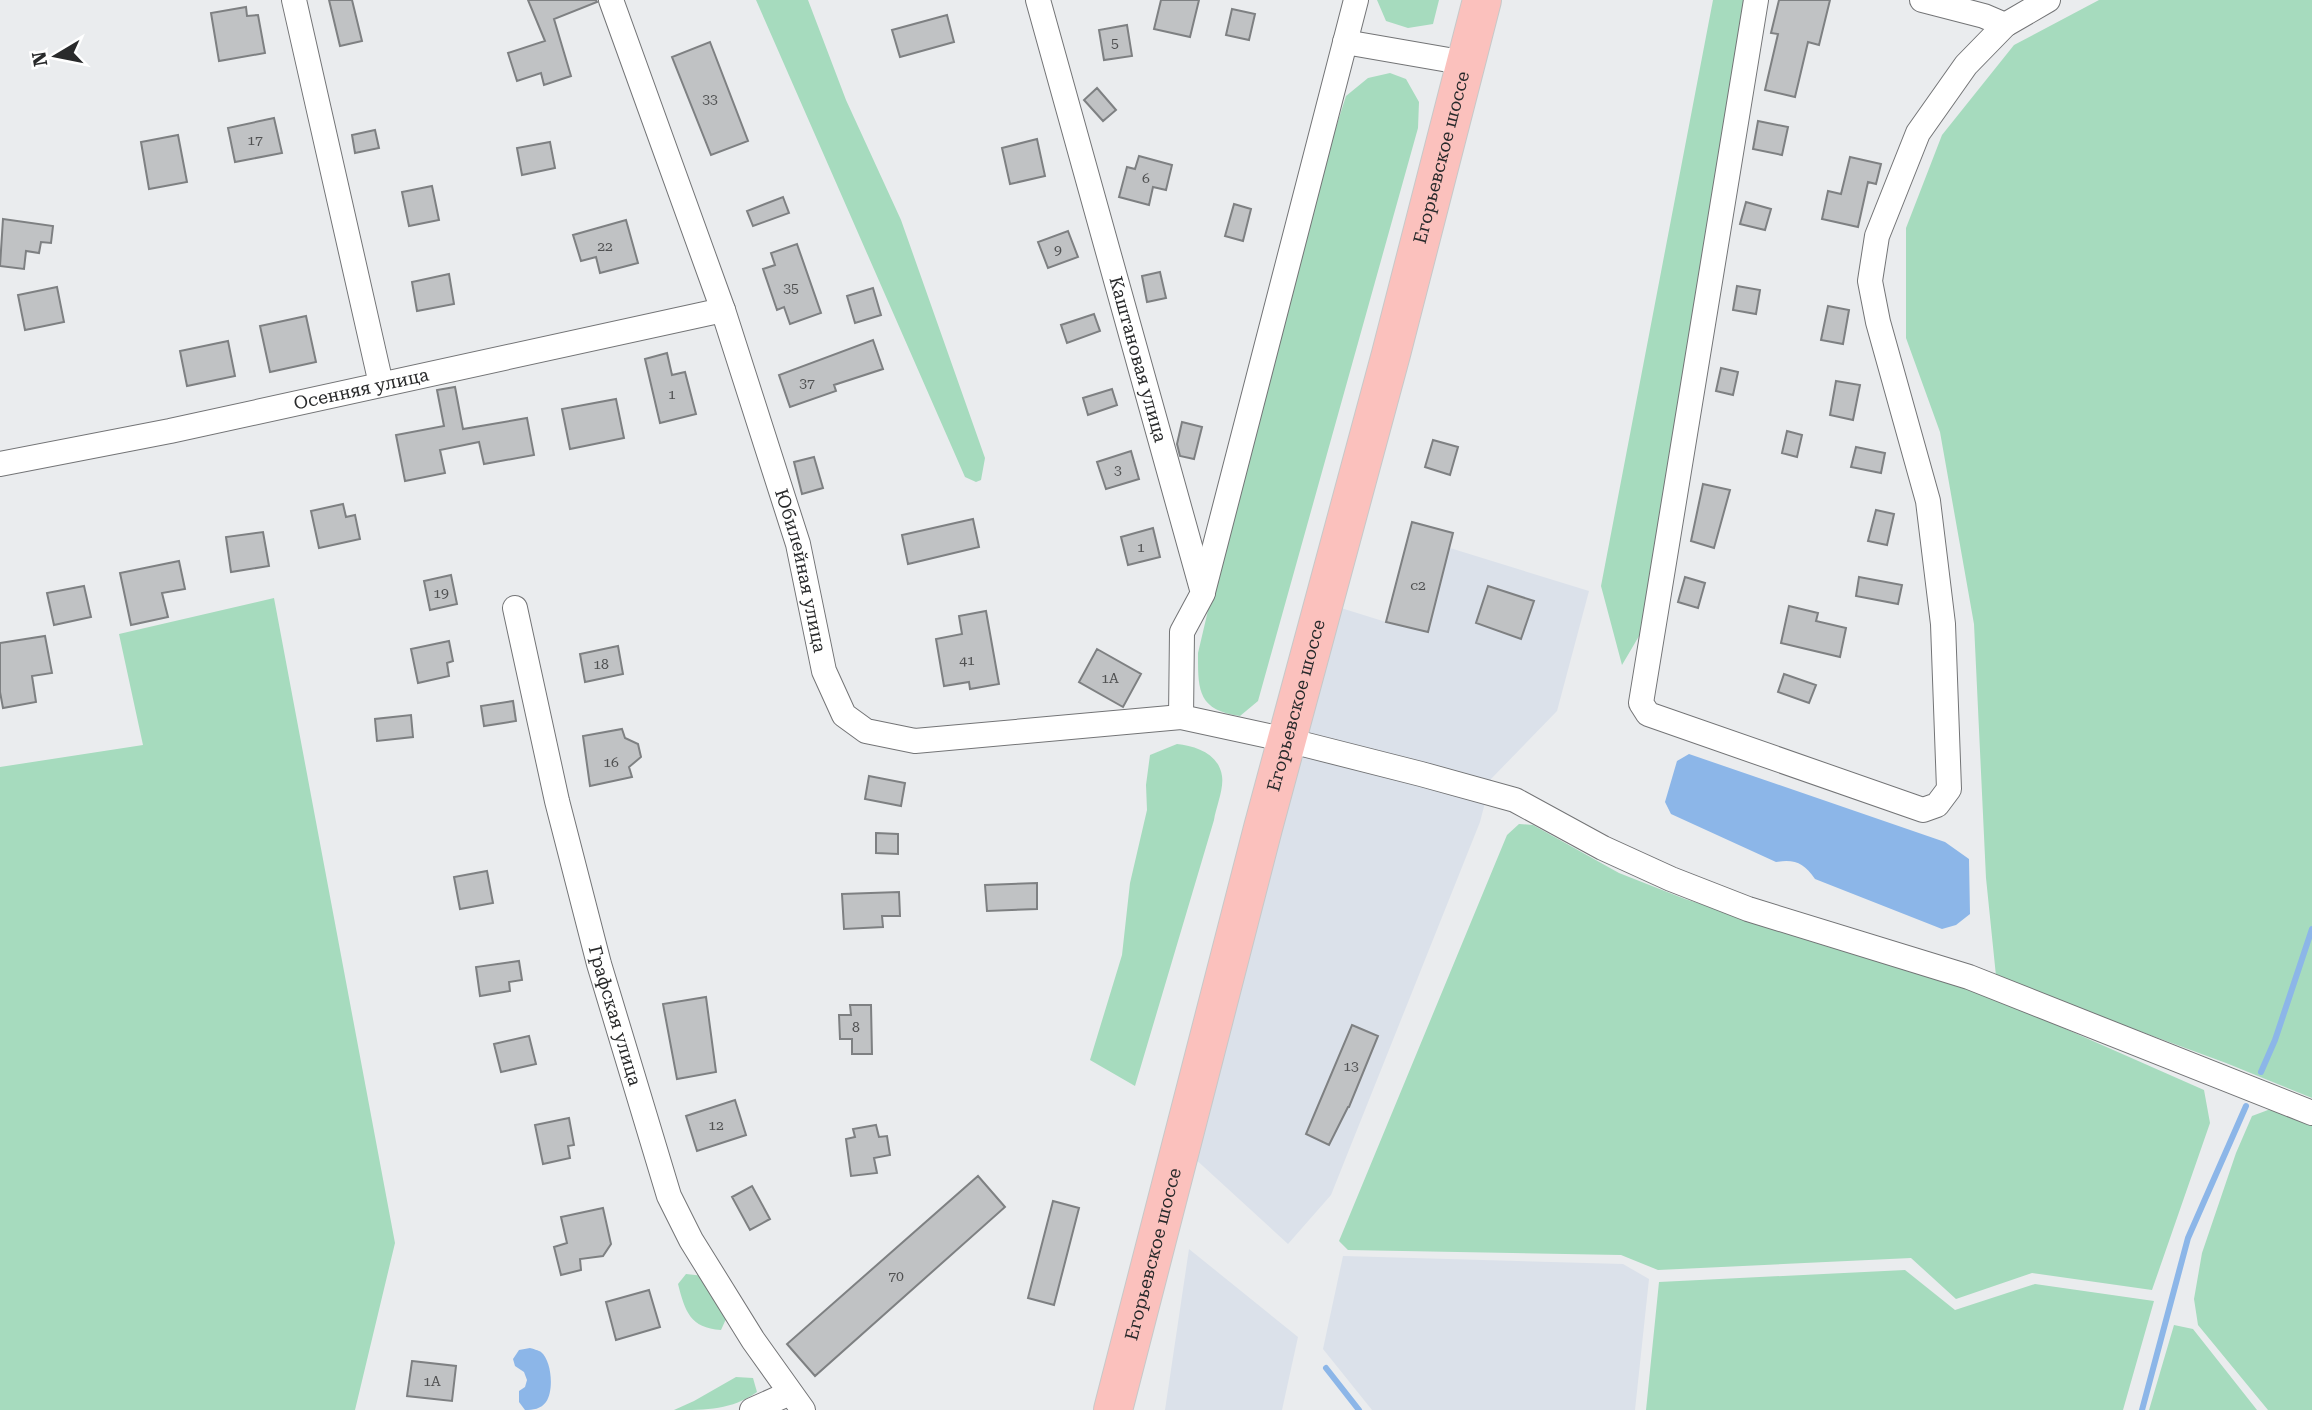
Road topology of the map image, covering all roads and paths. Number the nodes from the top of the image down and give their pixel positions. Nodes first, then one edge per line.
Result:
1 (294, 0) edge
2 (611, 0) edge
3 (1038, 0) edge
4 (1356, 0) edge
5 (1482, 0) edge
6 (1756, 0) edge
7 (1922, 0) edge
8 (2048, 0) edge
9 (2005, 24) junction
10 (1345, 43) junction
11 (1466, 63) junction
12 (723, 310) junction
13 (381, 384) junction
14 (0, 464) edge
15 (1203, 593) junction
16 (515, 608) dead end
17 (1181, 717) junction
18 (1287, 740) junction
19 (2312, 1113) edge
20 (796, 1402) edge
21 (752, 1410) edge
22 (1113, 1410) edge

1 - 13 street
2 - 12 street, Юбилейная улица
3 - 15 street, Каштановая улица
4 - 10 street
5 - 11 main road, Егорьевское шоссе
6 - 9 street
7 - 9 street
8 - 9 street
10 - 11 street
10 - 15 street
11 - 18 main road, Егорьевское шоссе
12 - 13 street, Осенняя улица
12 - 17 street, Юбилейная улица
13 - 14 street, Осенняя улица
15 - 17 street
16 - 20 street, Графская улица
17 - 18 street, Юбилейная улица
18 - 19 street, Юбилейная улица
18 - 22 main road, Егорьевское шоссе
20 - 21 street

